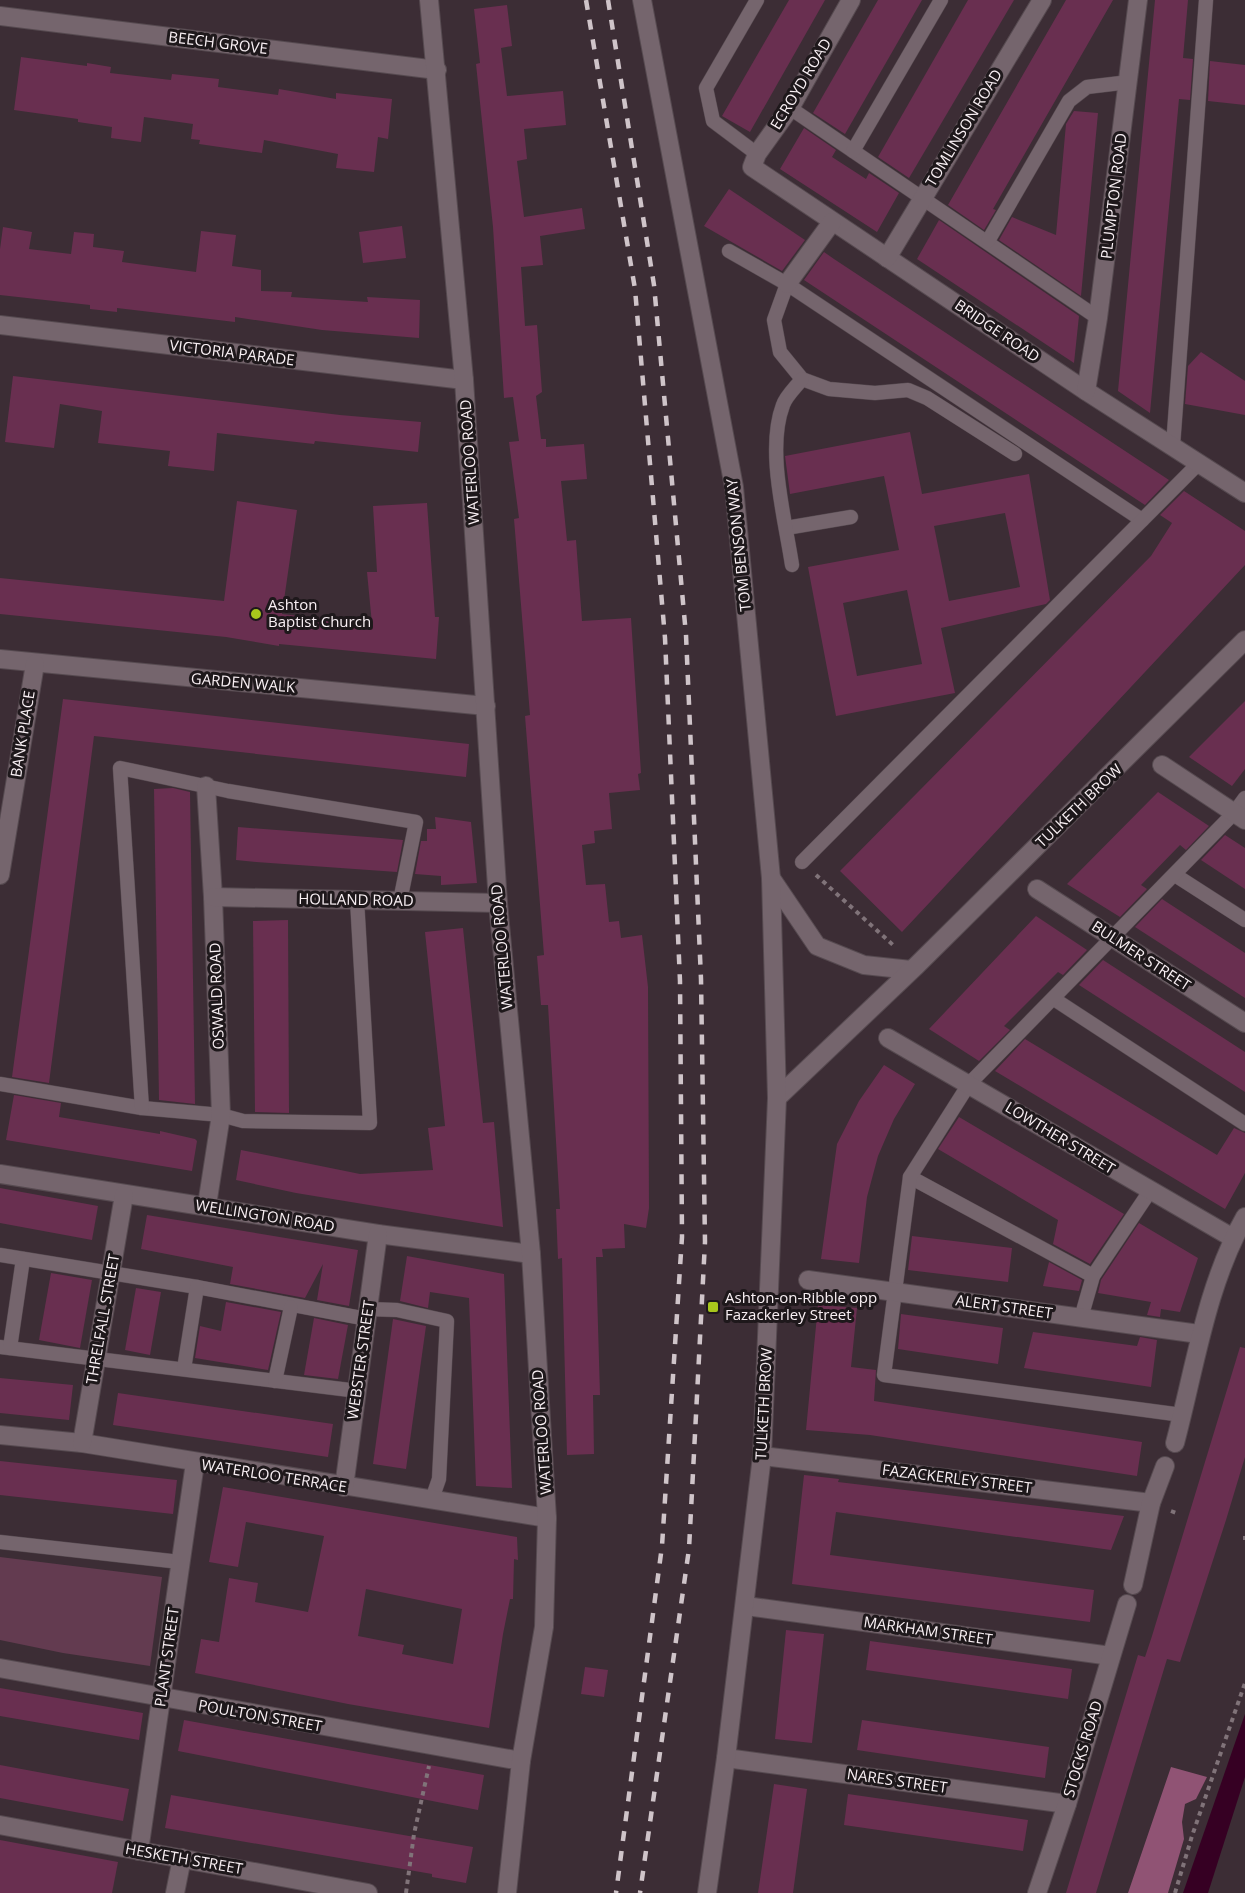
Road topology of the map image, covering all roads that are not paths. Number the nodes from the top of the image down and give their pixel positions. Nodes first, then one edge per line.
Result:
1 (429, 0) edge
2 (642, 0) edge
3 (757, 0) edge
4 (851, 0) edge
5 (941, 0) edge
6 (1042, 0) edge
7 (1138, 0) edge
8 (1206, 0) edge
9 (0, 16) edge
10 (436, 70) junction
11 (1128, 82) junction
12 (790, 108) junction
13 (853, 151) junction
14 (754, 161) junction
15 (922, 197) junction
16 (832, 222) junction
17 (988, 241) junction
18 (729, 251) dead end
19 (887, 258) junction
20 (787, 284) junction
21 (1098, 318) junction
22 (0, 325) edge
23 (802, 379) junction
24 (464, 380) junction
25 (1086, 391) junction
26 (1173, 446) junction
27 (1015, 454) dead end
28 (1199, 463) junction
29 (1245, 493) edge
30 (851, 517) dead end
31 (1142, 520) junction
32 (786, 528) junction
33 (792, 564) dead end
34 (1245, 640) edge
35 (0, 659) edge
36 (35, 664) junction
37 (486, 705) junction
38 (1162, 765) dead end
39 (206, 786) junction
40 (1241, 810) edge
41 (802, 862) road end
42 (1175, 874) junction
43 (0, 875) edge
44 (771, 878) junction
45 (1037, 890) dead end
46 (213, 897) junction
47 (357, 900) junction
48 (400, 901) junction
49 (498, 903) junction
50 (1245, 920) edge
51 (1114, 938) junction
52 (913, 968) junction
53 (1054, 999) junction
54 (1245, 1023) edge
55 (888, 1038) dead end
56 (0, 1084) edge
57 (969, 1084) junction
58 (777, 1098) junction
59 (142, 1108) junction
60 (220, 1115) junction
61 (1245, 1124) edge
62 (0, 1174) edge
63 (910, 1177) junction
64 (1150, 1191) junction
65 (124, 1195) junction
66 (207, 1205) junction
67 (1245, 1217) edge
68 (378, 1234) junction
69 (1233, 1238) junction
70 (531, 1254) junction
71 (0, 1255) edge
72 (23, 1259) junction
73 (110, 1274) junction
74 (1093, 1276) junction
75 (808, 1280) dead end
76 (197, 1287) junction
77 (893, 1293) junction
78 (291, 1307) junction
79 (368, 1314) junction
80 (1081, 1318) junction
81 (1199, 1334) junction
82 (5, 1347) edge
83 (96, 1358) junction
84 (184, 1369) junction
85 (275, 1381) junction
86 (358, 1391) junction
87 (1182, 1415) junction
88 (0, 1435) edge
89 (82, 1443) junction
90 (1175, 1443) dead end
91 (762, 1456) junction
92 (195, 1463) junction
93 (1165, 1466) dead end
94 (344, 1487) junction
95 (432, 1498) junction
96 (1151, 1503) junction
97 (547, 1518) junction
98 (0, 1542) edge
99 (180, 1562) junction
100 (1133, 1585) dead end
101 (1127, 1604) dead end
102 (746, 1606) junction
103 (1111, 1656) junction
104 (0, 1668) edge
105 (161, 1698) junction
106 (726, 1758) junction
107 (521, 1761) junction
108 (1067, 1804) junction
109 (0, 1825) edge
110 (138, 1851) junction
111 (182, 1858) junction
112 (175, 1893) edge
113 (369, 1893) edge
114 (507, 1893) edge
115 (707, 1893) edge
116 (1037, 1893) edge

1 - 10 street, WATERLOO ROAD
2 - 44 street, TOM BENSON WAY
3 - 14 lane
4 - 12 street, ECROYD ROAD
5 - 13 lane
6 - 15 street, TOMLINSON ROAD
7 - 11 street, PLUMPTON ROAD
8 - 26 lane
9 - 10 street, BEECH GROVE
10 - 24 street, WATERLOO ROAD
11 - 17 lane
11 - 21 street, PLUMPTON ROAD
12 - 13 lane
12 - 14 street, ECROYD ROAD
13 - 15 lane
14 - 16 street, BRIDGE ROAD
15 - 17 lane
15 - 19 street, TOMLINSON ROAD
16 - 19 street, BRIDGE ROAD
16 - 20 street
17 - 21 lane
18 - 20 lane
19 - 25 street, BRIDGE ROAD
20 - 23 lane
20 - 31 lane
21 - 25 street, PLUMPTON ROAD
22 - 24 street, VICTORIA PARADE
23 - 27 lane
23 - 32 lane
24 - 37 street, WATERLOO ROAD
25 - 26 street, BRIDGE ROAD
26 - 28 street, BRIDGE ROAD
28 - 29 street, BRIDGE ROAD
28 - 31 lane
30 - 32 lane
31 - 41 lane
32 - 33 lane
34 - 52 street, TULKETH BROW
35 - 36 street, GARDEN WALK
36 - 37 street, GARDEN WALK
36 - 43 street, BANK PLACE
37 - 49 street, WATERLOO ROAD
38 - 40 street
39 - 46 street, OSWALD ROAD
39 - 48 lane
39 - 59 lane
40 - 42 lane
42 - 50 lane
42 - 51 lane
44 - 52 street
44 - 58 street, TOM BENSON WAY
45 - 51 street, BULMER STREET
46 - 47 street, HOLLAND ROAD
46 - 60 street, OSWALD ROAD
47 - 48 street, HOLLAND ROAD
47 - 60 lane
48 - 49 street, HOLLAND ROAD
49 - 70 street, WATERLOO ROAD
51 - 53 lane
51 - 54 street, BULMER STREET
52 - 58 street, TULKETH BROW
53 - 57 lane
53 - 61 lane
55 - 57 street, LOWTHER STREET
56 - 59 lane
57 - 63 lane
57 - 64 street, LOWTHER STREET
58 - 91 street, TULKETH BROW
59 - 60 lane
60 - 66 street, OSWALD ROAD
62 - 65 street, WELLINGTON ROAD
63 - 74 lane
63 - 77 lane
64 - 69 street, LOWTHER STREET
64 - 74 lane
65 - 66 street, WELLINGTON ROAD
65 - 73 street, THRELFALL STREET
66 - 68 street, WELLINGTON ROAD
67 - 69 street
68 - 70 street, WELLINGTON ROAD
68 - 79 street, WEBSTER STREET
69 - 81 street
70 - 97 street, WATERLOO ROAD
71 - 72 lane
72 - 73 lane
72 - 82 lane
73 - 76 lane
73 - 83 street, THRELFALL STREET
74 - 80 lane
75 - 77 street, ALERT STREET
76 - 78 lane
76 - 84 lane
77 - 80 street, ALERT STREET
77 - 87 lane
78 - 79 lane
78 - 85 lane
79 - 86 street, WEBSTER STREET
79 - 95 lane
80 - 81 street, ALERT STREET
81 - 87 street
82 - 83 lane
83 - 84 lane
83 - 89 street, THRELFALL STREET
84 - 85 lane
85 - 86 lane
86 - 94 street, WEBSTER STREET
87 - 90 street
88 - 89 street, WATERLOO TERRACE
89 - 92 street, WATERLOO TERRACE
91 - 96 street, FAZACKERLEY STREET
91 - 102 street, TULKETH BROW
92 - 94 street, WATERLOO TERRACE
92 - 99 street, PLANT STREET
93 - 96 street
94 - 95 street, WATERLOO TERRACE
95 - 97 street, WATERLOO TERRACE
96 - 100 street
97 - 107 street, WATERLOO ROAD
98 - 99 lane
99 - 105 street, PLANT STREET
101 - 103 street, STOCKS ROAD
102 - 103 street, MARKHAM STREET
102 - 106 street, TULKETH BROW
103 - 108 street, STOCKS ROAD
104 - 105 street, POULTON STREET
105 - 107 street, POULTON STREET
105 - 110 street, PLANT STREET
106 - 108 street, NARES STREET
106 - 115 street, TULKETH BROW
107 - 114 street, WATERLOO ROAD
108 - 116 street, STOCKS ROAD
109 - 110 street, HESKETH STREET
110 - 111 street, HESKETH STREET
111 - 112 street
111 - 113 street, HESKETH STREET

